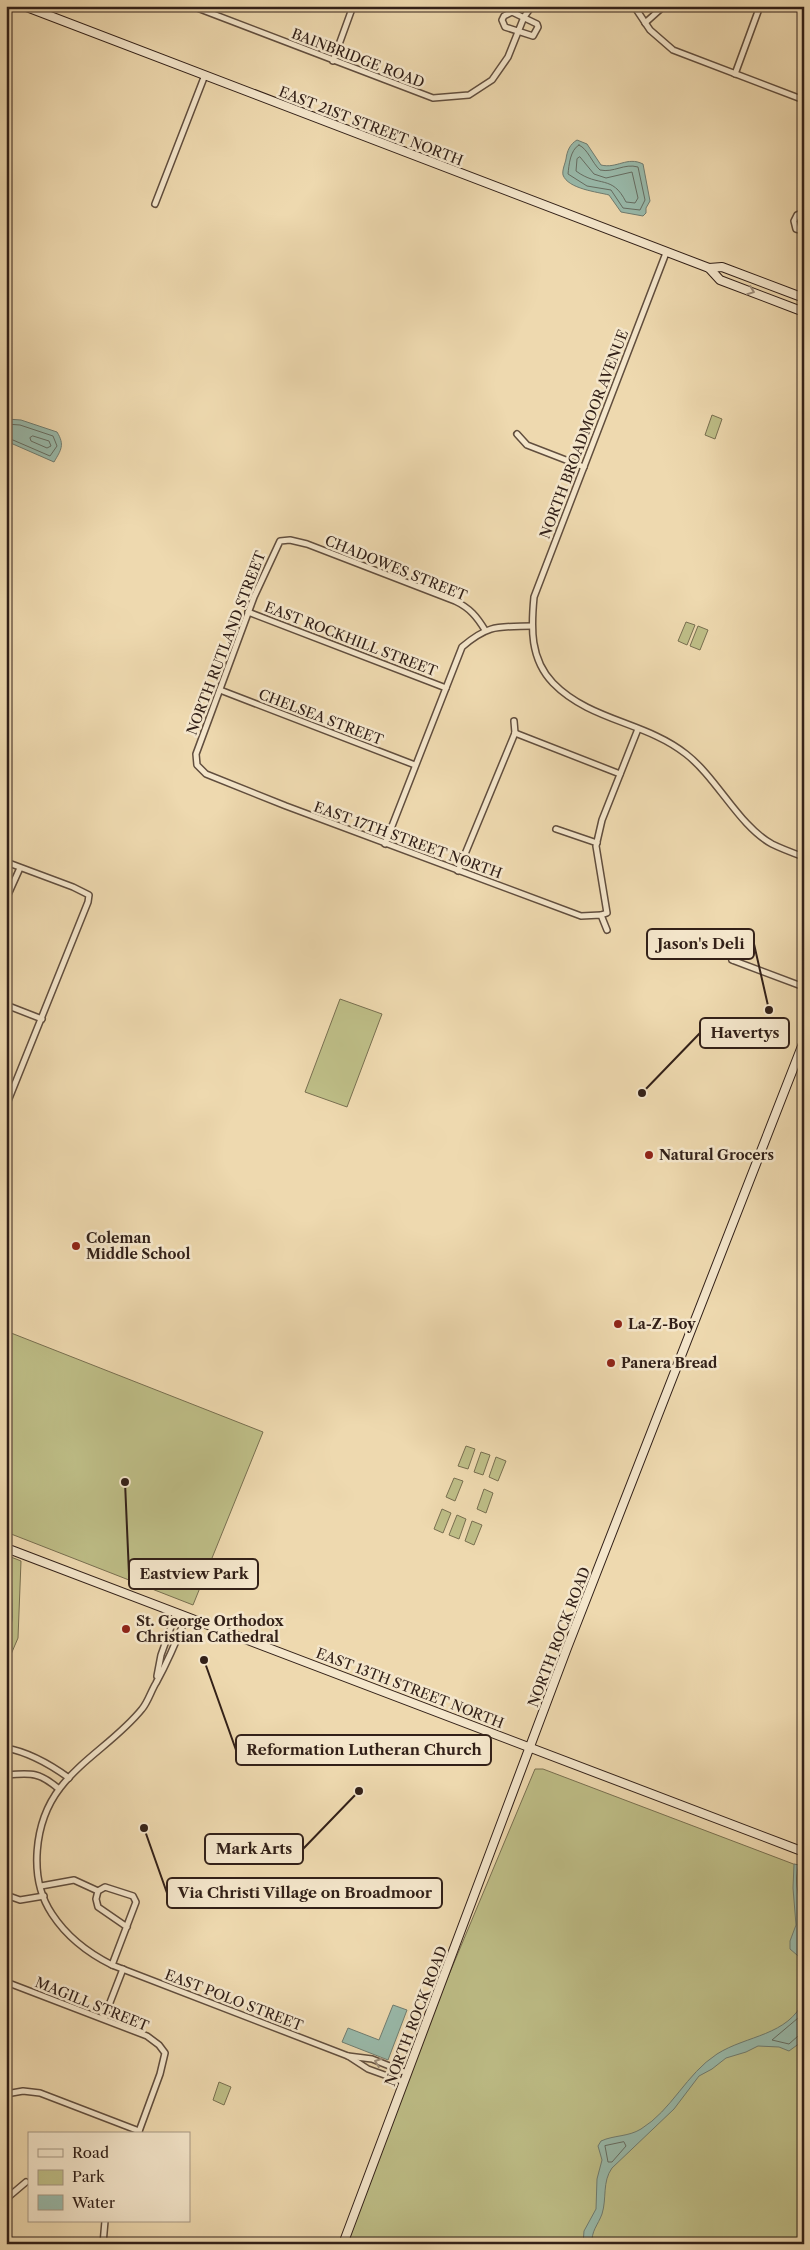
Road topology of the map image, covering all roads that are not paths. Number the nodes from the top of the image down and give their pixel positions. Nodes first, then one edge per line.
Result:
1 (24, 6) edge
2 (192, 6) edge
3 (352, 6) edge
4 (532, 6) edge
5 (634, 6) edge
6 (664, 6) edge
7 (760, 6) edge
8 (524, 17) junction
9 (645, 22) junction
10 (518, 32) junction
11 (333, 61) junction
12 (734, 74) junction
13 (205, 75) junction
14 (804, 100) edge
15 (155, 204) dead end
16 (804, 212) edge
17 (804, 232) edge
18 (666, 253) junction
19 (709, 268) junction
20 (804, 298) edge
21 (804, 312) edge
22 (517, 434) dead end
23 (584, 467) junction
24 (290, 540) joint
25 (248, 612) junction
26 (532, 626) junction
27 (485, 630) junction
28 (446, 688) junction
29 (220, 690) junction
30 (514, 721) dead end
31 (638, 729) junction
32 (515, 734) junction
33 (197, 765) joint
34 (415, 765) junction
35 (620, 774) junction
36 (556, 829) dead end
37 (597, 843) junction
38 (385, 844) junction
39 (804, 857) edge
40 (6, 862) edge
41 (20, 868) junction
42 (458, 871) junction
43 (6, 899) edge
44 (601, 915) junction
45 (607, 930) dead end
46 (732, 960) dead end
47 (804, 987) edge
48 (6, 1005) edge
49 (42, 1019) junction
50 (804, 1041) edge
51 (6, 1106) edge
52 (6, 1548) edge
53 (176, 1613) junction
54 (186, 1617) junction
55 (156, 1682) junction
56 (530, 1747) junction
57 (6, 1748) edge
58 (6, 1775) edge
59 (69, 1778) junction
60 (59, 1789) junction
61 (804, 1852) edge
62 (41, 1886) junction
63 (98, 1891) junction
64 (6, 1895) edge
65 (44, 1896) junction
66 (127, 1927) junction
67 (112, 1965) junction
68 (123, 1969) junction
69 (6, 1982) edge
70 (104, 2018) junction
71 (348, 2056) junction
72 (407, 2073) junction
73 (404, 2082) junction
74 (9, 2093) edge
75 (139, 2132) edge
76 (26, 2182) dead end
77 (6, 2199) edge
78 (105, 2222) edge
79 (103, 2244) edge
80 (343, 2244) edge

1 - 13 main road, EAST 21ST STREET NORTH
2 - 11 street, BAINBRIDGE ROAD
3 - 11 street
4 - 8 street, BAINBRIDGE ROAD
5 - 9 street
6 - 9 street
7 - 12 street
8 - 10 street, BAINBRIDGE ROAD
8 - 10 street
8 - 10 street
9 - 12 street
10 - 11 street, BAINBRIDGE ROAD
12 - 14 street
13 - 15 street
13 - 18 main road, EAST 21ST STREET NORTH
16 - 17 street
18 - 19 main road, EAST 21ST STREET NORTH
18 - 23 street, NORTH BROADMOOR AVENUE
19 - 20 main road, EAST 21ST STREET NORTH
19 -> 21 main road, EAST 21ST STREET NORTH
22 - 23 street
23 - 26 street, NORTH BROADMOOR AVENUE
24 - 25 street, NORTH RUTLAND STREET
24 - 27 street, CHADOWES STREET
25 - 28 street, EAST ROCKHILL STREET
25 - 29 street, NORTH RUTLAND STREET
26 - 27 street
26 - 31 street
27 - 28 street
28 - 34 street
29 - 33 street, NORTH RUTLAND STREET
29 - 34 street, CHELSEA STREET
30 - 32 street
31 - 35 street
31 - 39 street
32 - 35 street
32 - 42 street
33 - 38 street, EAST 17TH STREET NORTH
34 - 38 street
35 - 37 street
36 - 37 street
37 - 44 street
38 - 42 street, EAST 17TH STREET NORTH
40 - 41 street
41 - 43 street
41 - 49 street
42 - 44 street, EAST 17TH STREET NORTH
44 - 45 street
46 - 47 street
48 - 49 street
49 - 51 street
50 - 56 main road, NORTH ROCK ROAD
52 - 53 main road, EAST 13TH STREET NORTH
53 - 54 main road, EAST 13TH STREET NORTH
53 - 55 street
54 - 55 street
54 - 56 main road, EAST 13TH STREET NORTH
55 - 59 street
56 - 61 main road, EAST 13TH STREET NORTH
56 - 72 main road, NORTH ROCK ROAD
57 - 59 street
58 - 60 street
59 - 60 street
60 - 62 street
62 - 63 street
62 - 65 street
63 - 66 street
63 - 66 street
64 - 65 street
65 - 67 street
66 - 67 street
67 - 68 street, EAST POLO STREET
68 - 70 street
68 - 71 street, EAST POLO STREET
69 - 70 street, MAGILL STREET
70 - 75 street, MAGILL STREET
72 -> 71 street, EAST POLO STREET
71 - 73 street, EAST POLO STREET
72 - 73 main road, NORTH ROCK ROAD
73 - 80 main road, NORTH ROCK ROAD
74 - 75 street
76 - 77 street
78 - 79 street

